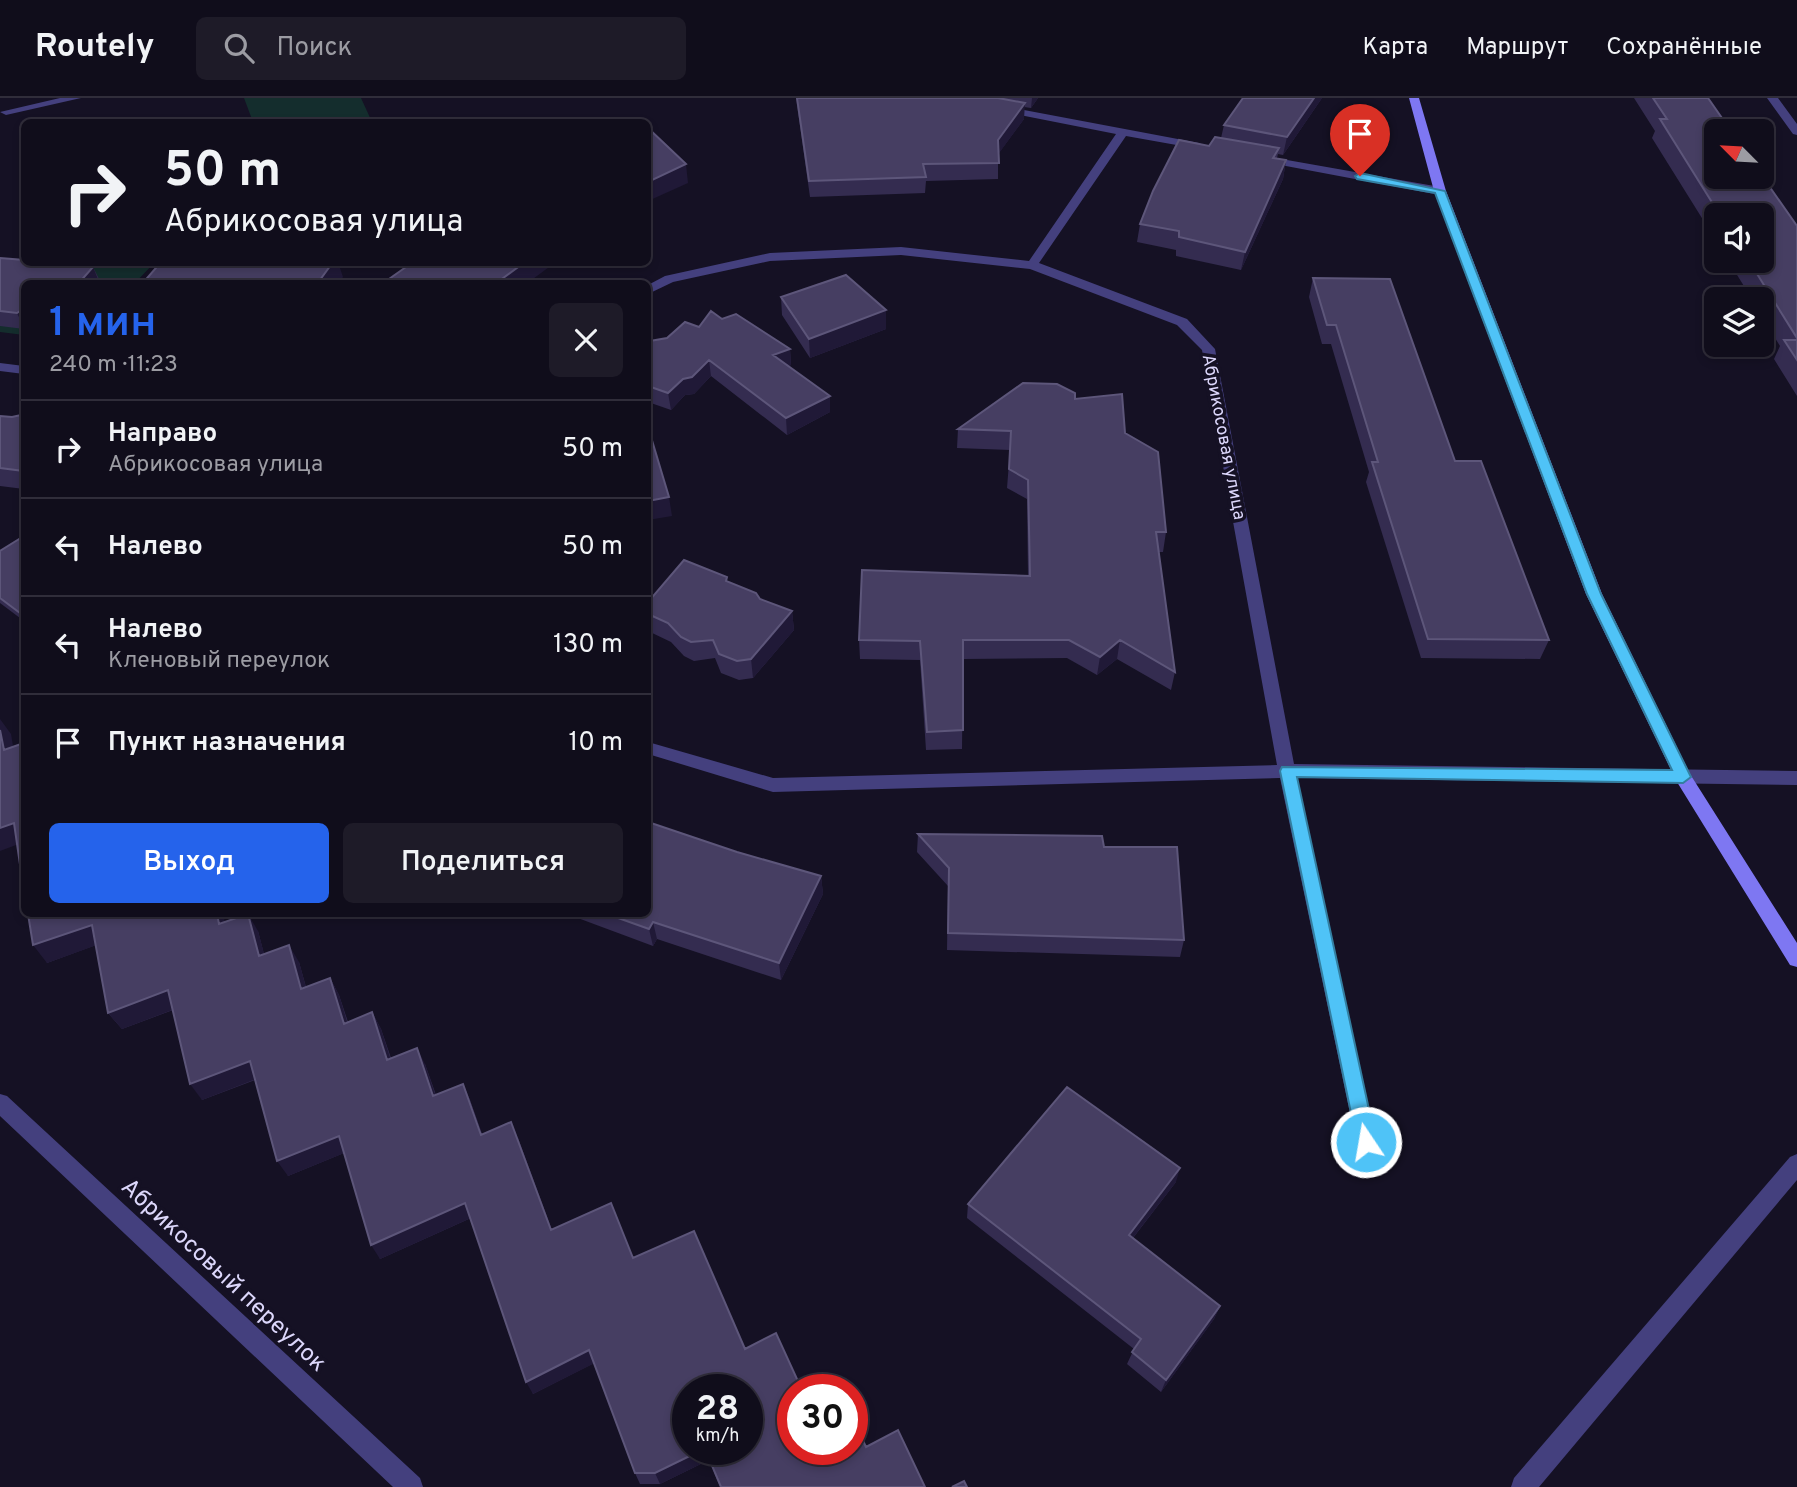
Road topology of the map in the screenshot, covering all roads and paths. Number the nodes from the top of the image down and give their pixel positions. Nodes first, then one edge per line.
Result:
1 (76, 98) edge
2 (1414, 98) edge
3 (1772, 98) edge
4 (986, 106) edge
5 (6, 112) dead end
6 (1123, 132) junction
7 (1797, 132) edge
8 (1206, 148) edge
9 (1247, 155) edge
10 (1440, 191) junction
11 (1032, 265) junction
12 (651, 288) edge
13 (0, 367) edge
14 (21, 370) edge
15 (651, 749) edge
16 (1287, 771) junction
17 (1683, 777) junction
18 (1797, 778) edge
19 (1797, 959) edge
20 (0, 1103) edge
21 (1366, 1142) dead end
22 (1797, 1164) edge
23 (411, 1487) edge
24 (1523, 1487) edge

1 - 5 street
2 - 10 street
3 - 7 street
4 - 6 street
6 - 8 street
6 - 11 street
9 - 10 street
10 - 17 street
11 - 12 street, Абрикосовая улица
11 - 16 street, Абрикосовая улица
13 - 14 street
15 - 16 street
16 - 17 street
16 - 21 street, Абрикосовая улица
17 - 18 street
17 - 19 street
20 - 23 street, Абрикосовый переулок
22 - 24 street

